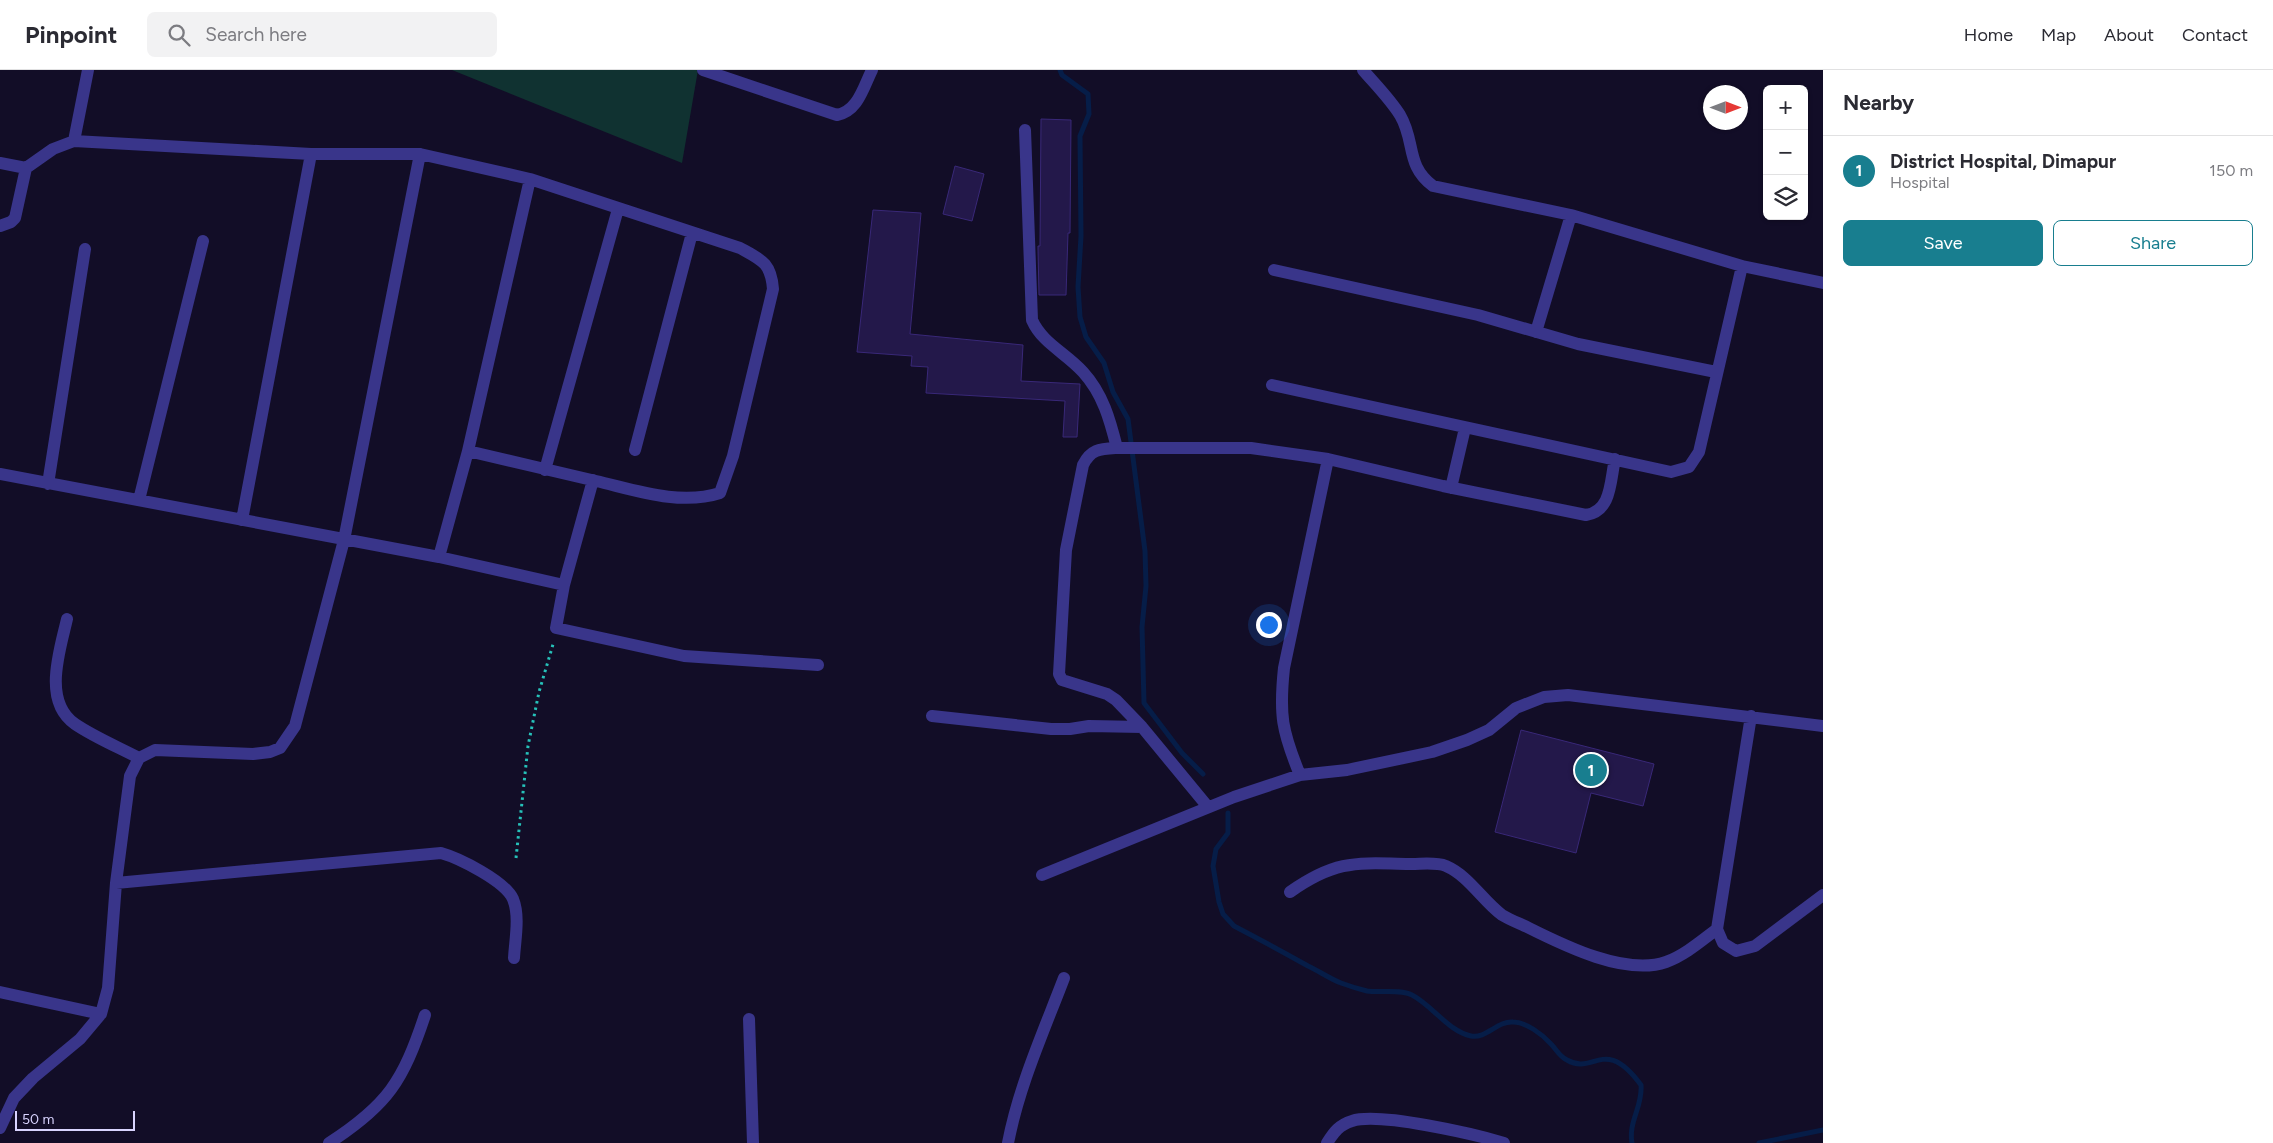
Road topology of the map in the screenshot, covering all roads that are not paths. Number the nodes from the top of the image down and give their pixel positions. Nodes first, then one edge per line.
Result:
1 (88, 70) edge
2 (702, 70) edge
3 (872, 70) edge
4 (1363, 70) edge
5 (1025, 130) dead end
6 (74, 141) junction
7 (311, 154) junction
8 (420, 154) junction
9 (0, 164) edge
10 (26, 168) junction
11 (530, 179) junction
12 (618, 209) junction
13 (1571, 215) junction
14 (0, 226) edge
15 (692, 233) junction
16 (203, 241) dead end
17 (85, 249) dead end
18 (1742, 266) junction
19 (1274, 270) dead end
20 (1823, 283) edge
21 (1536, 332) junction
22 (1716, 372) junction
23 (1272, 385) dead end
24 (1465, 428) junction
25 (1121, 448) junction
26 (635, 450) dead end
27 (468, 451) junction
28 (1328, 459) junction
29 (1614, 459) junction
30 (545, 470) junction
31 (0, 474) edge
32 (593, 480) junction
33 (48, 484) junction
34 (1451, 488) junction
35 (138, 500) junction
36 (242, 520) junction
37 (344, 540) junction
38 (439, 557) junction
39 (564, 585) junction
40 (67, 619) dead end
41 (818, 665) dead end
42 (932, 716) dead end
43 (1750, 716) junction
44 (1823, 726) edge
45 (1142, 727) junction
46 (139, 758) junction
47 (1300, 775) junction
48 (1208, 807) junction
49 (1042, 875) dead end
50 (116, 883) junction
51 (1290, 892) dead end
52 (1823, 895) edge
53 (1717, 929) junction
54 (514, 958) dead end
55 (1064, 978) dead end
56 (0, 992) edge
57 (100, 1014) junction
58 (425, 1015) dead end
59 (749, 1019) dead end
60 (0, 1128) edge
61 (329, 1143) edge
62 (753, 1143) edge
63 (1008, 1143) edge
64 (1327, 1143) edge
65 (1504, 1143) edge

1 - 6 street
2 - 3 street
4 - 13 street
5 - 25 street
6 - 7 street
6 - 10 street
7 - 8 street
7 - 36 street
8 - 11 street
8 - 37 street
9 - 10 street
10 - 14 street
11 - 12 street
11 - 27 street
12 - 15 street
12 - 30 street
13 - 18 street
13 - 21 street
15 - 26 street
15 - 32 street
16 - 35 street
17 - 33 street
18 - 20 street
18 - 22 street
19 - 21 street
21 - 22 street
22 - 29 street
23 - 24 street
24 - 29 street
24 - 34 street
25 - 28 street
25 - 45 street
27 - 30 street
27 - 38 street
28 - 34 street
28 - 47 street
29 - 34 street
30 - 32 street
31 - 33 street
32 - 39 street
33 - 35 street
35 - 36 street
36 - 37 street
37 - 38 street
37 - 46 street
38 - 39 street
39 - 41 street
40 - 46 street
42 - 45 street
43 - 44 street
43 - 47 street
43 - 53 street
45 - 48 street
46 - 50 street
47 - 48 street
48 - 49 street
50 - 54 street
50 - 57 street
51 - 53 street
52 - 53 street
55 - 63 street
56 - 57 street
57 - 60 street
58 - 61 street
59 - 62 street
64 - 65 street

